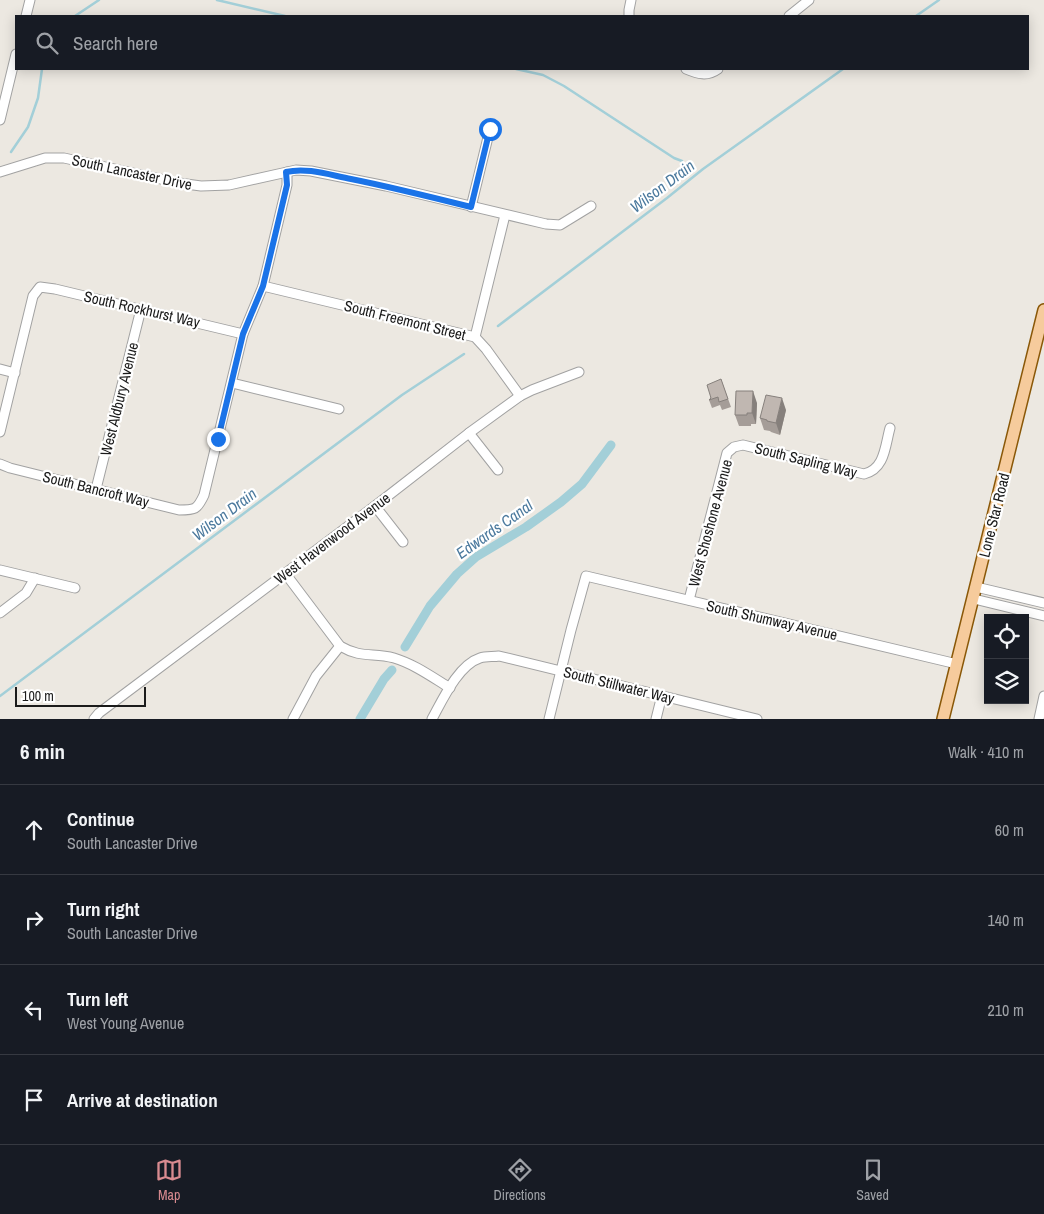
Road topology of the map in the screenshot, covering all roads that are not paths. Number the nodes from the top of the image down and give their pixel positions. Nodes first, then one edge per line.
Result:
1 (30, 0) edge
2 (631, 0) edge
3 (809, 0) edge
4 (26, 15) edge
5 (629, 15) edge
6 (790, 15) edge
7 (15, 58) edge
8 (689, 70) edge
9 (716, 70) edge
10 (0, 120) edge
11 (490, 129) dead end
12 (0, 172) edge
13 (286, 172) junction
14 (591, 206) dead end
15 (471, 207) junction
16 (505, 215) junction
17 (263, 286) junction
18 (141, 309) junction
19 (1044, 310) edge
20 (243, 334) junction
21 (475, 337) junction
22 (0, 369) edge
23 (579, 372) dead end
24 (14, 373) junction
25 (232, 383) junction
26 (520, 396) junction
27 (339, 409) dead end
28 (890, 428) dead end
29 (0, 432) edge
30 (469, 433) junction
31 (734, 447) joint
32 (0, 464) edge
33 (498, 470) dead end
34 (96, 489) junction
35 (375, 506) junction
36 (403, 542) dead end
37 (0, 570) edge
38 (285, 573) junction
39 (35, 578) junction
40 (976, 587) junction
41 (75, 588) dead end
42 (974, 599) junction
43 (689, 600) junction
44 (1044, 603) edge
45 (0, 614) edge
46 (1044, 616) edge
47 (340, 646) junction
48 (957, 664) junction
49 (561, 670) junction
50 (450, 688) junction
51 (662, 695) junction
52 (1044, 696) edge
53 (99, 717) edge
54 (293, 719) edge
55 (432, 719) edge
56 (549, 719) edge
57 (656, 719) edge
58 (757, 719) edge
59 (943, 719) edge
60 (1039, 719) edge

1 - 4 street
2 - 5 street
3 - 6 street
7 - 10 street
8 - 9 street
11 - 15 street
12 - 13 street, South Lancaster Drive
13 - 15 street, South Lancaster Drive
13 - 17 street
14 - 16 street, South Lancaster Drive
15 - 16 street, South Lancaster Drive
16 - 21 street
17 - 20 street
17 - 21 street, South Freemont Street
18 - 20 street, South Rockhurst Way
18 - 24 street, South Rockhurst Way
18 - 34 street, West Aldbury Avenue
19 - 40 main road, Lone Star Road
20 - 25 street
21 - 26 street, South Freemont Street
22 - 24 street
23 - 26 street, West Havenwood Avenue
24 - 29 street
25 - 27 street
25 - 34 street, South Bancroft Way
26 - 30 street, West Havenwood Avenue
28 - 31 street, South Sapling Way
30 - 33 street
30 - 35 street, West Havenwood Avenue
31 - 43 street, West Shoshone Avenue
32 - 34 street, South Bancroft Way
35 - 36 street
35 - 38 street, West Havenwood Avenue
37 - 39 street
38 - 47 street
38 - 53 street, West Havenwood Avenue
39 - 41 street
39 - 45 street
40 - 42 main road, Lone Star Road
40 - 44 street
42 - 46 street
42 - 48 main road, Lone Star Road
43 - 48 street, South Shumway Avenue
43 - 49 street, South Shumway Avenue
47 - 50 street
47 - 54 street
48 - 59 main road, Lone Star Road
49 - 50 street, South Stillwater Way
49 - 51 street, South Stillwater Way
49 - 56 street
50 - 55 street
51 - 57 street
51 - 58 street, South Stillwater Way
52 - 60 street

